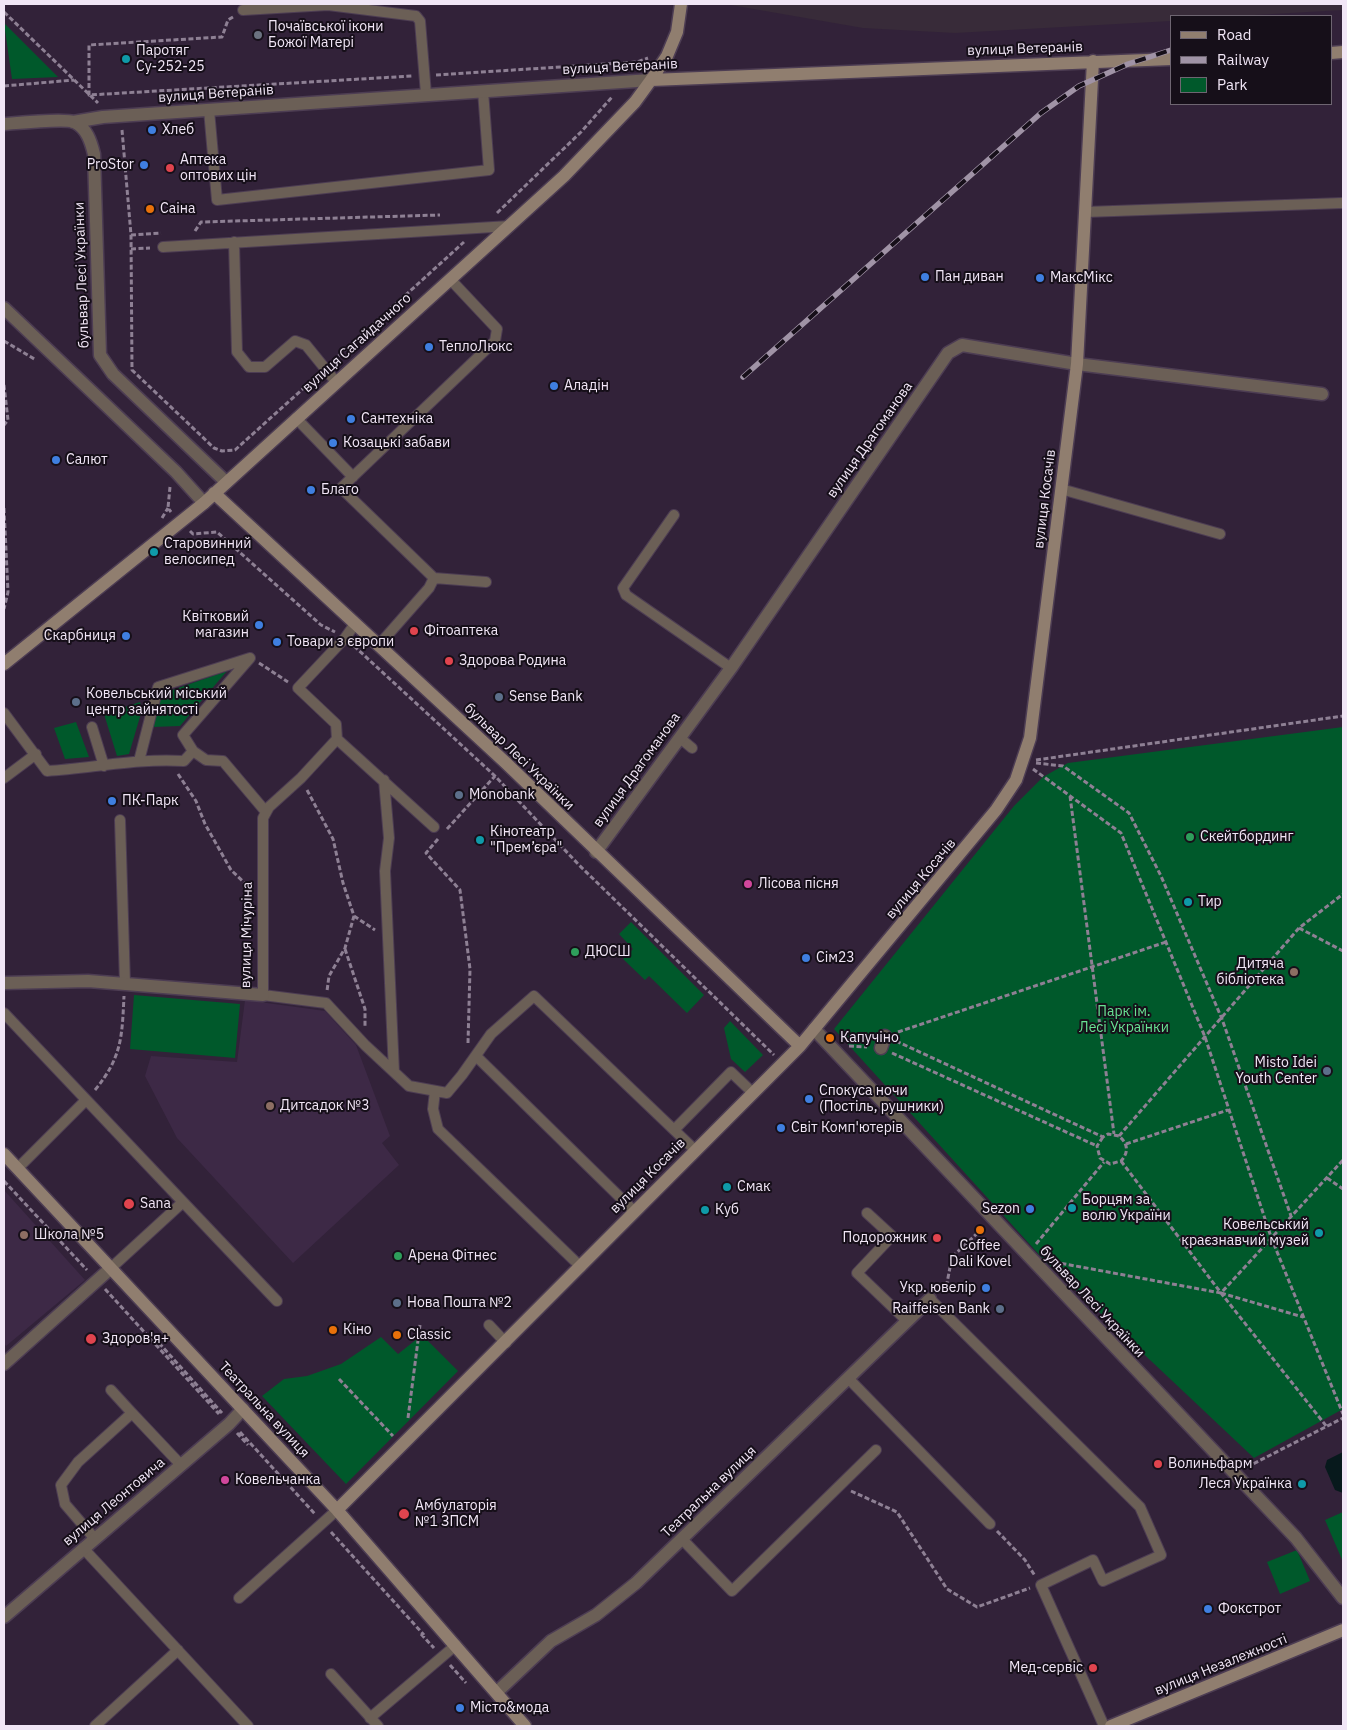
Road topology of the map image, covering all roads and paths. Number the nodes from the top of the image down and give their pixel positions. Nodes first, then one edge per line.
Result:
1 (681, 4) edge
2 (243, 10) joint
3 (4, 12) edge
4 (652, 54) dead end
5 (1170, 58) edge
6 (1094, 61) junction
7 (637, 62) junction
8 (425, 75) junction
9 (74, 80) junction
10 (651, 80) junction
11 (624, 82) junction
12 (4, 85) edge
13 (483, 91) junction
14 (426, 94) junction
15 (89, 95) junction
16 (209, 110) junction
17 (112, 117) junction
18 (73, 122) junction
19 (4, 124) edge
20 (1343, 203) edge
21 (1085, 212) junction
22 (447, 215) dead end
23 (510, 226) junction
24 (480, 228) junction
25 (187, 231) dead end
26 (168, 232) dead end
27 (131, 235) junction
28 (234, 242) junction
29 (163, 247) joint
30 (131, 249) junction
31 (450, 278) junction
32 (4, 308) edge
33 (4, 341) edge
34 (37, 360) dead end
35 (1077, 364) junction
36 (326, 368) junction
37 (336, 382) junction
38 (4, 385) edge
39 (1322, 394) dead end
40 (296, 418) junction
41 (4, 425) edge
42 (353, 477) junction
43 (170, 478) dead end
44 (226, 482) junction
45 (1061, 489) junction
46 (214, 493) junction
47 (204, 503) junction
48 (4, 508) edge
49 (674, 515) dead end
50 (196, 525) dead end
51 (185, 527) junction
52 (1220, 534) dead end
53 (181, 537) dead end
54 (434, 578) junction
55 (486, 582) dead end
56 (4, 609) edge
57 (355, 624) junction
58 (345, 638) junction
59 (378, 646) junction
60 (250, 658) junction
61 (4, 664) edge
62 (732, 668) junction
63 (298, 688) junction
64 (4, 713) edge
65 (1343, 716) edge
66 (92, 727) dead end
67 (680, 738) junction
68 (337, 739) junction
69 (692, 748) dead end
70 (193, 751) junction
71 (36, 754) junction
72 (171, 760) junction
73 (140, 761) junction
74 (1023, 762) junction
75 (506, 763) junction
76 (104, 766) junction
77 (495, 776) junction
78 (4, 778) edge
79 (301, 778) junction
80 (384, 780) junction
81 (1070, 796) junction
82 (266, 812) junction
83 (120, 820) dead end
84 (434, 827) dead end
85 (596, 852) junction
86 (1343, 894) edge
87 (262, 898) junction
88 (354, 916) junction
89 (1299, 928) junction
90 (388, 939) junction
91 (1166, 942) junction
92 (345, 948) junction
93 (1343, 951) edge
94 (1092, 966) junction
95 (4, 982) edge
96 (125, 984) junction
97 (263, 995) junction
98 (326, 1002) junction
99 (4, 1013) edge
100 (1222, 1019) junction
101 (814, 1029) junction
102 (1205, 1037) junction
103 (883, 1042) junction
104 (828, 1044) junction
105 (365, 1045) junction
106 (467, 1046) dead end
107 (800, 1046) junction
108 (476, 1056) junction
109 (783, 1063) junction
110 (394, 1072) junction
111 (434, 1091) junction
112 (753, 1093) junction
113 (86, 1100) junction
114 (1228, 1110) junction
115 (674, 1130) junction
116 (1114, 1134) junction
117 (1119, 1136) junction
118 (1103, 1137) junction
119 (1126, 1144) junction
120 (1097, 1146) junction
121 (695, 1150) junction
122 (4, 1154) edge
123 (1343, 1160) edge
124 (1121, 1161) junction
125 (1104, 1162) junction
126 (18, 1168) junction
127 (4, 1173) edge
128 (1327, 1178) junction
129 (4, 1181) edge
130 (1343, 1190) edge
131 (183, 1202) junction
132 (634, 1211) junction
133 (867, 1213) dead end
134 (1291, 1216) junction
135 (993, 1219) junction
136 (1271, 1237) junction
137 (1027, 1256) junction
138 (581, 1267) junction
139 (111, 1268) junction
140 (99, 1280) junction
141 (1221, 1293) junction
142 (930, 1299) junction
143 (277, 1301) dead end
144 (1304, 1317) junction
145 (908, 1321) junction
146 (420, 1324) dead end
147 (489, 1325) dead end
148 (506, 1343) junction
149 (4, 1364) edge
150 (848, 1378) junction
151 (339, 1379) dead end
152 (111, 1390) dead end
153 (243, 1409) junction
154 (132, 1413) junction
155 (1343, 1416) edge
156 (230, 1423) junction
157 (406, 1426) dead end
158 (1327, 1427) junction
159 (398, 1442) dead end
160 (876, 1450) dead end
161 (181, 1466) junction
162 (1233, 1474) junction
163 (839, 1485) junction
164 (337, 1510) junction
165 (324, 1524) junction
166 (990, 1524) joint
167 (95, 1539) junction
168 (682, 1539) junction
169 (83, 1548) junction
170 (1041, 1585) junction
171 (239, 1598) dead end
172 (1343, 1598) edge
173 (4, 1617) edge
174 (1343, 1630) edge
175 (456, 1645) junction
176 (178, 1650) junction
177 (442, 1656) junction
178 (331, 1674) dead end
179 (471, 1687) dead end
180 (497, 1692) junction
181 (370, 1718) junction
182 (95, 1726) edge
183 (248, 1726) edge
184 (378, 1726) edge
185 (526, 1726) edge
186 (1104, 1726) edge
187 (1111, 1726) edge

1 - 10 street, вулиця Сагайдачного
2 - 8 lane
2 - 15 path
3 - 9 path
4 - 7 path
5 - 6 street, вулиця Ветеранів
6 - 10 street, вулиця Ветеранів
6 - 21 street, вулиця Косачів
7 - 8 path
7 - 11 path
8 - 14 lane
8 - 15 path
9 - 12 path
9 - 15 path
10 - 11 street, вулиця Ветеранів
10 - 23 street, вулиця Сагайдачного
11 - 13 street, вулиця Ветеранів
11 - 24 path
13 - 14 street, вулиця Ветеранів
13 - 16 lane
14 - 16 street, вулиця Ветеранів
15 - 17 path
16 - 17 street, вулиця Ветеранів
17 - 18 street, вулиця Ветеранів
17 - 27 path
18 - 19 street
18 - 44 street, бульвар Лесі Українки
20 - 21 lane
21 - 35 street, вулиця Косачів
22 - 25 path
23 - 24 lane
23 - 31 street, вулиця Сагайдачного
24 - 28 lane
24 - 36 path
26 - 27 path
27 - 30 path
28 - 29 lane
28 - 36 lane
29 - 30 path
30 - 36 path
31 - 37 street, вулиця Сагайдачного
31 - 42 lane
32 - 47 street, бульвар Лесі Українки
33 - 34 path
35 - 39 street, вулиця Драгоманова
35 - 45 street, вулиця Косачів
35 - 62 street, вулиця Драгоманова
36 - 37 lane
37 - 40 street, вулиця Сагайдачного
38 - 41 path
40 - 42 lane
40 - 44 street, вулиця Сагайдачного
42 - 54 lane
43 - 51 path
44 - 46 street, вулиця Сагайдачного
45 - 52 lane
45 - 74 street, вулиця Косачів
46 - 47 street, вулиця Сагайдачного
46 - 57 street, бульвар Лесі Українки
47 - 51 street, вулиця Сагайдачного
48 - 56 path
49 - 62 lane
50 - 51 path
51 - 53 path
51 - 58 path
51 - 61 street, вулиця Сагайдачного
54 - 55 lane
54 - 59 lane
57 - 58 lane
57 - 59 street, бульвар Лесі Українки
58 - 63 lane
58 - 77 path
59 - 75 street, бульвар Лесі Українки
60 - 63 path
60 - 70 lane
60 - 73 lane
62 - 67 street, вулиця Драгоманова
63 - 68 lane
64 - 71 lane
65 - 74 path
66 - 76 lane
67 - 69 lane
67 - 85 street, вулиця Драгоманова
68 - 79 lane
68 - 80 lane
70 - 72 lane
70 - 82 lane
71 - 76 lane
71 - 78 lane
72 - 73 lane
72 - 87 path
73 - 76 lane
74 - 81 path
74 - 100 path
74 - 101 street, вулиця Косачів
75 - 77 path
75 - 85 street, бульвар Лесі Українки
77 - 106 path
77 - 109 path
79 - 82 lane
79 - 88 path
80 - 84 lane
80 - 90 lane
81 - 91 path
81 - 94 path
82 - 87 lane, вулиця Мічуріна
83 - 96 lane
85 - 107 street, бульвар Лесі Українки
86 - 89 path
87 - 97 lane, вулиця Мічуріна
88 - 90 path
88 - 92 path
89 - 93 path
89 - 100 path
90 - 110 lane
91 - 94 path
91 - 102 path
92 - 98 path
92 - 105 path
94 - 103 path
94 - 116 path
95 - 96 street, вулиця Мічуріна
96 - 97 street, вулиця Мічуріна
96 - 113 path
97 - 98 lane
98 - 105 lane
99 - 113 lane
100 - 102 path
100 - 134 path
101 - 104 street, бульвар Лесі Українки
101 - 107 street, вулиця Косачів
102 - 114 path
102 - 117 path
103 - 104 path
103 - 118 path
103 - 120 path
104 - 135 street, бульвар Лесі Українки
105 - 110 lane
107 - 109 street, вулиця Косачів
108 - 111 lane
108 - 115 lane
108 - 132 lane
109 - 112 street, вулиця Косачів
110 - 111 lane
111 - 138 lane
112 - 115 lane
112 - 121 street, вулиця Косачів
113 - 126 lane
113 - 131 lane
114 - 119 path
114 - 136 path
115 - 121 lane
116 - 117 path
116 - 118 path
117 - 119 path
118 - 120 path
119 - 124 path
120 - 125 path
121 - 132 street, вулиця Косачів
122 - 126 street, Театральна вулиця
123 - 128 path
124 - 125 path
124 - 141 path
125 - 137 path
126 - 139 street, Театральна вулиця
127 - 140 path
128 - 130 path
128 - 134 path
129 - 140 path
131 - 139 lane
131 - 143 lane
132 - 138 street, вулиця Косачів
133 - 145 lane
134 - 136 path
135 - 137 street, бульвар Лесі Українки
135 - 142 path
136 - 141 path
136 - 144 path
137 - 141 path
137 - 162 street, бульвар Лесі Українки
138 - 148 street, вулиця Косачів
139 - 140 street
139 - 153 street, Театральна вулиця
140 - 149 street
140 - 156 path
141 - 144 path
141 - 158 path
142 - 145 street, Театральна вулиця
142 - 170 lane
144 - 155 path
145 - 150 street, Театральна вулиця
146 - 157 path
147 - 148 lane
148 - 164 street, вулиця Косачів
150 - 166 lane
150 - 168 street, Театральна вулиця
151 - 159 path
152 - 154 lane
153 - 156 street, вулиця Леонтовича
153 - 164 street, Театральна вулиця
154 - 161 lane
154 - 167 lane
155 - 158 path
156 - 161 street, вулиця Леонтовича
156 - 165 path
158 - 162 path
160 - 163 lane
161 - 167 street, вулиця Леонтовича
162 - 172 street, бульвар Лесі Українки
163 - 168 lane
163 - 170 path
164 - 165 lane
164 - 175 street, Театральна вулиця
165 - 171 lane
165 - 177 path
166 - 170 path
167 - 169 street, вулиця Леонтовича
168 - 180 street, Театральна вулиця
169 - 173 street, вулиця Леонтовича
169 - 176 lane
170 - 186 lane
174 - 187 street, вулиця Незалежності
175 - 177 lane
175 - 180 street, Театральна вулиця
176 - 182 lane
176 - 183 lane
177 - 179 path
177 - 181 lane
178 - 181 lane
180 - 185 street, Театральна вулиця
181 - 184 lane

